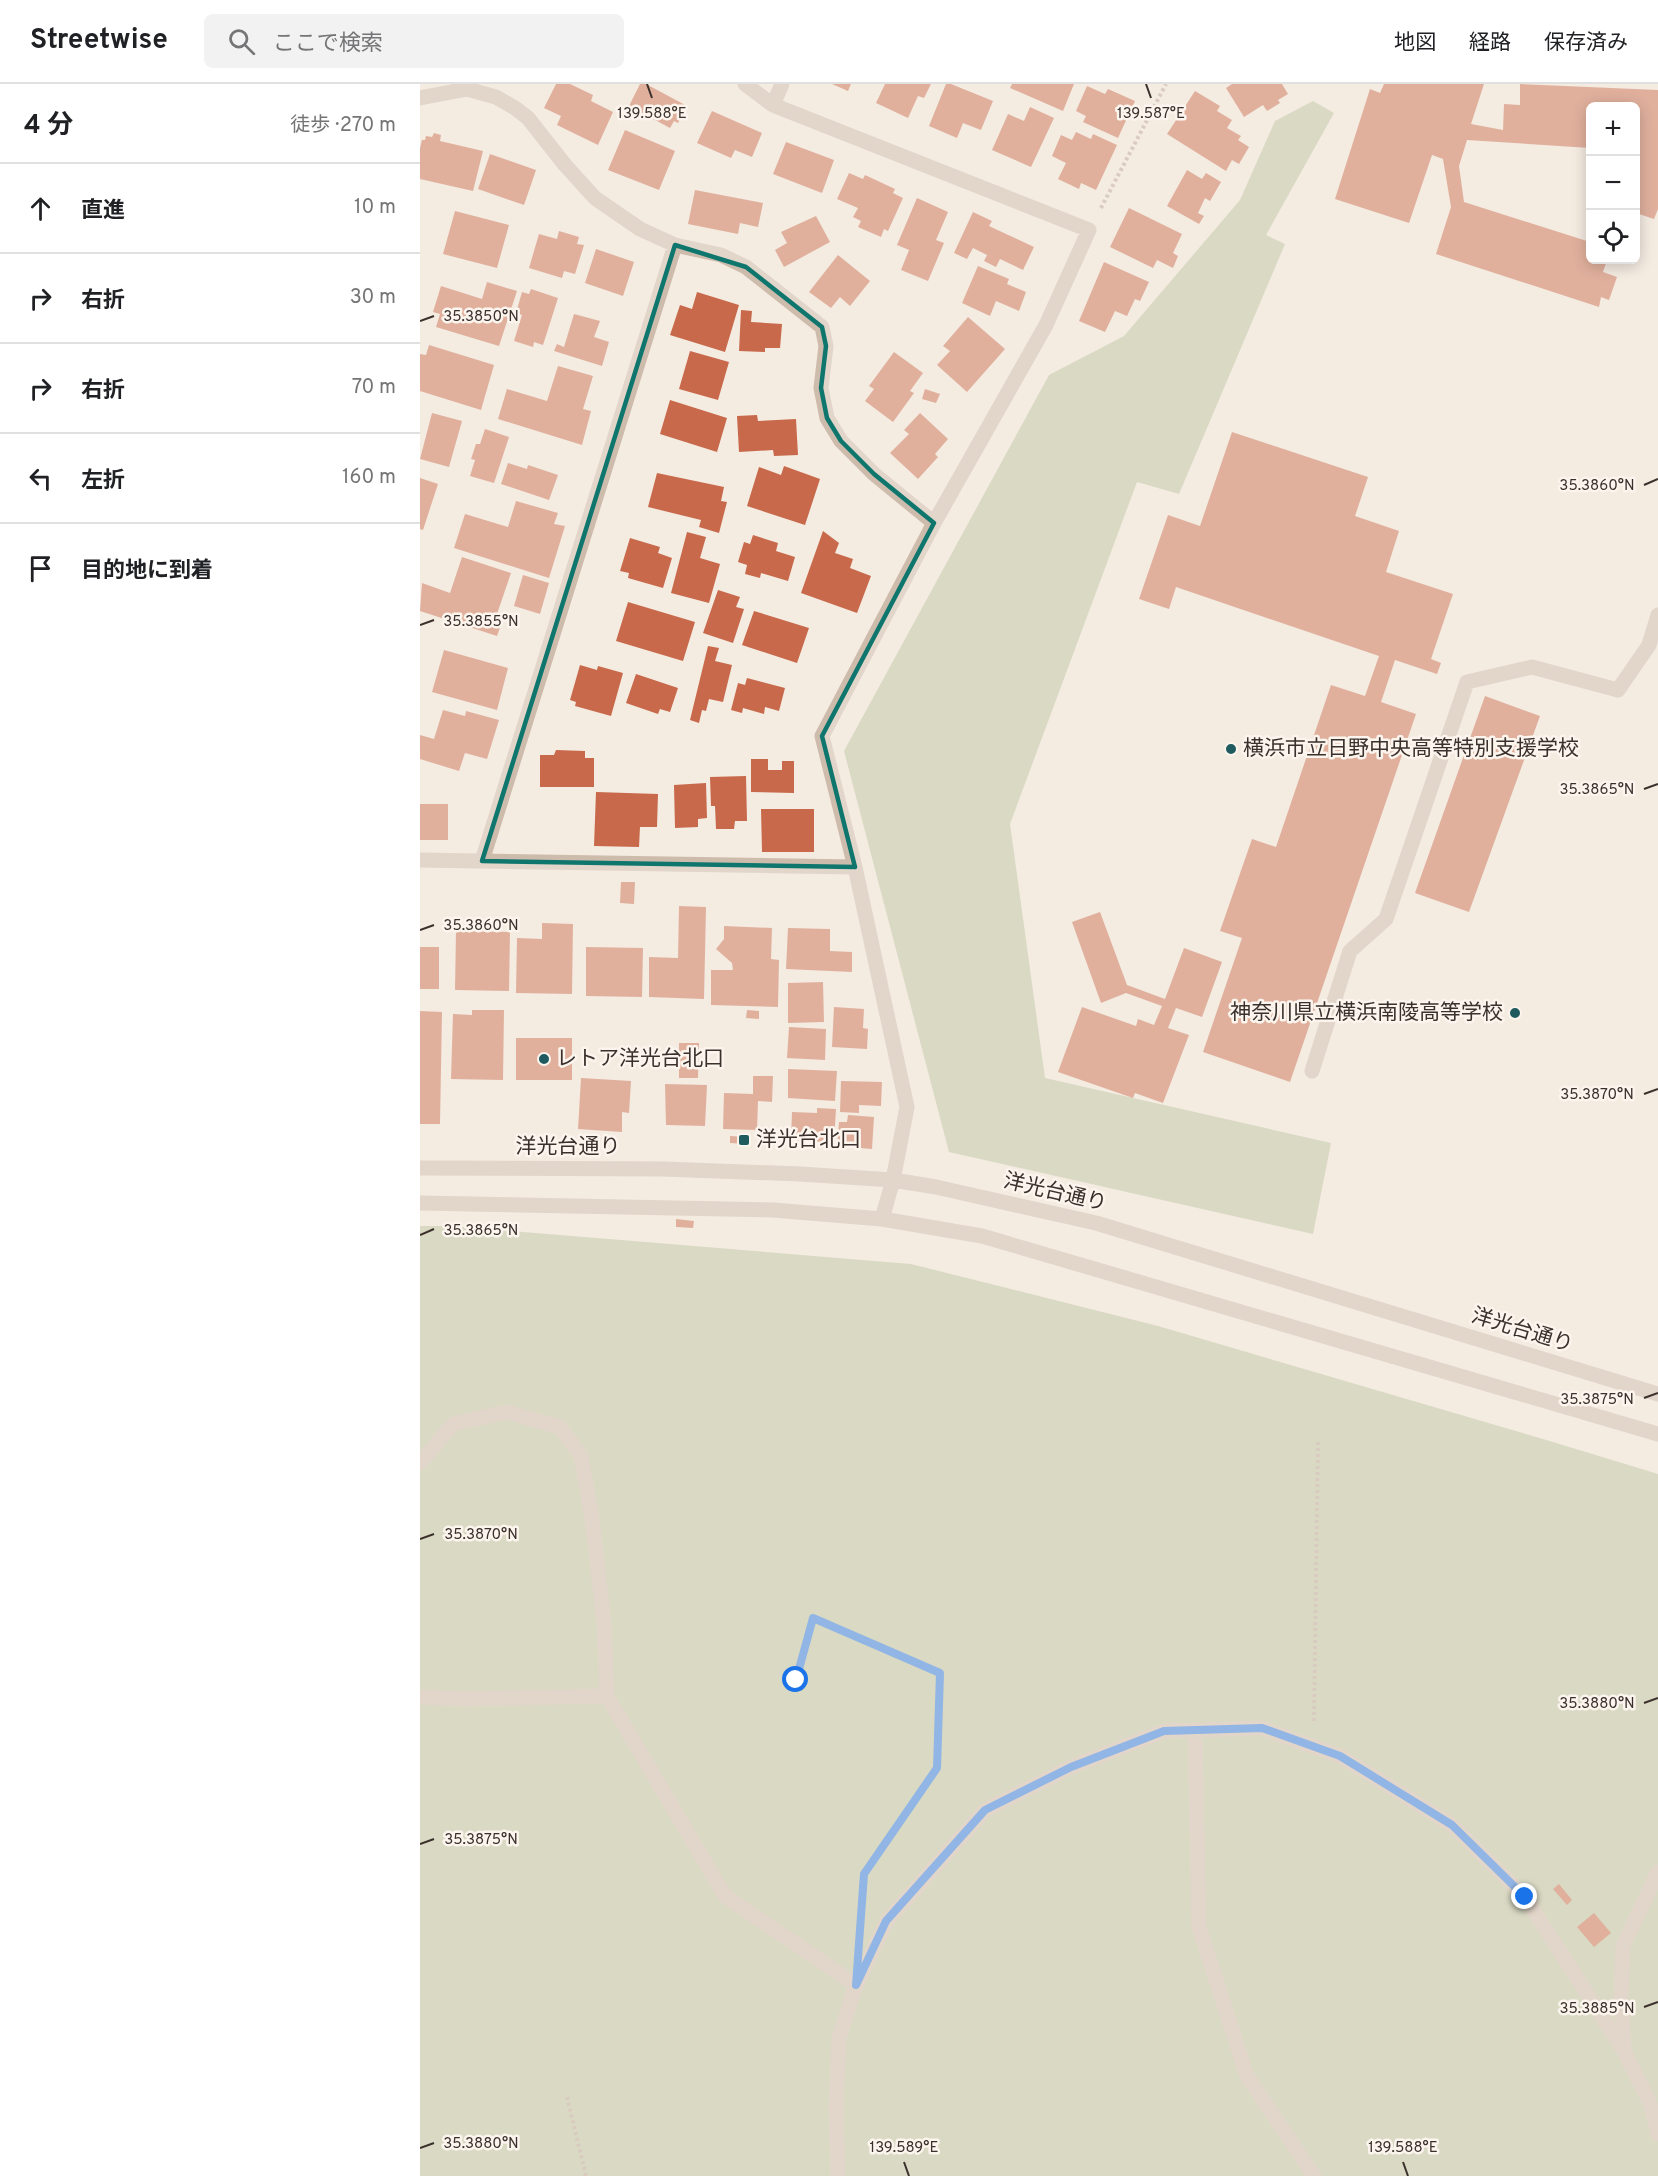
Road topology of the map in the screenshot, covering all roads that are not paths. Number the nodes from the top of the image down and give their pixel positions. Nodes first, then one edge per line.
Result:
1 (746, 84) edge
2 (782, 84) edge
3 (420, 98) edge
4 (773, 105) junction
5 (675, 245) junction
6 (934, 523) junction
7 (1658, 615) edge
8 (420, 860) edge
9 (482, 861) junction
10 (855, 867) junction
11 (1312, 1071) dead end
12 (420, 1168) edge
13 (893, 1180) junction
14 (420, 1203) edge
15 (882, 1219) junction
16 (1658, 1394) edge
17 (1658, 1434) edge
18 (420, 1463) edge
19 (607, 1696) junction
20 (420, 1697) edge
21 (1195, 1730) junction
22 (1658, 1872) edge
23 (856, 1985) junction
24 (1624, 2051) junction
25 (1658, 2134) edge
26 (838, 2176) edge
27 (1314, 2176) edge

1 - 4 street
2 - 4 street
3 - 5 street
4 - 6 street
5 - 6 street
5 - 9 street
6 - 10 street
7 - 11 street
8 - 9 street
9 - 10 street
10 - 13 street
12 - 13 street, 洋光台通り
13 - 15 street
13 - 16 street, 洋光台通り
14 - 15 street
15 - 17 street
18 - 19 street
19 - 20 street
19 - 23 street
21 - 23 street
21 - 24 street
21 - 27 street
22 - 24 street
23 - 26 street
24 - 25 street

